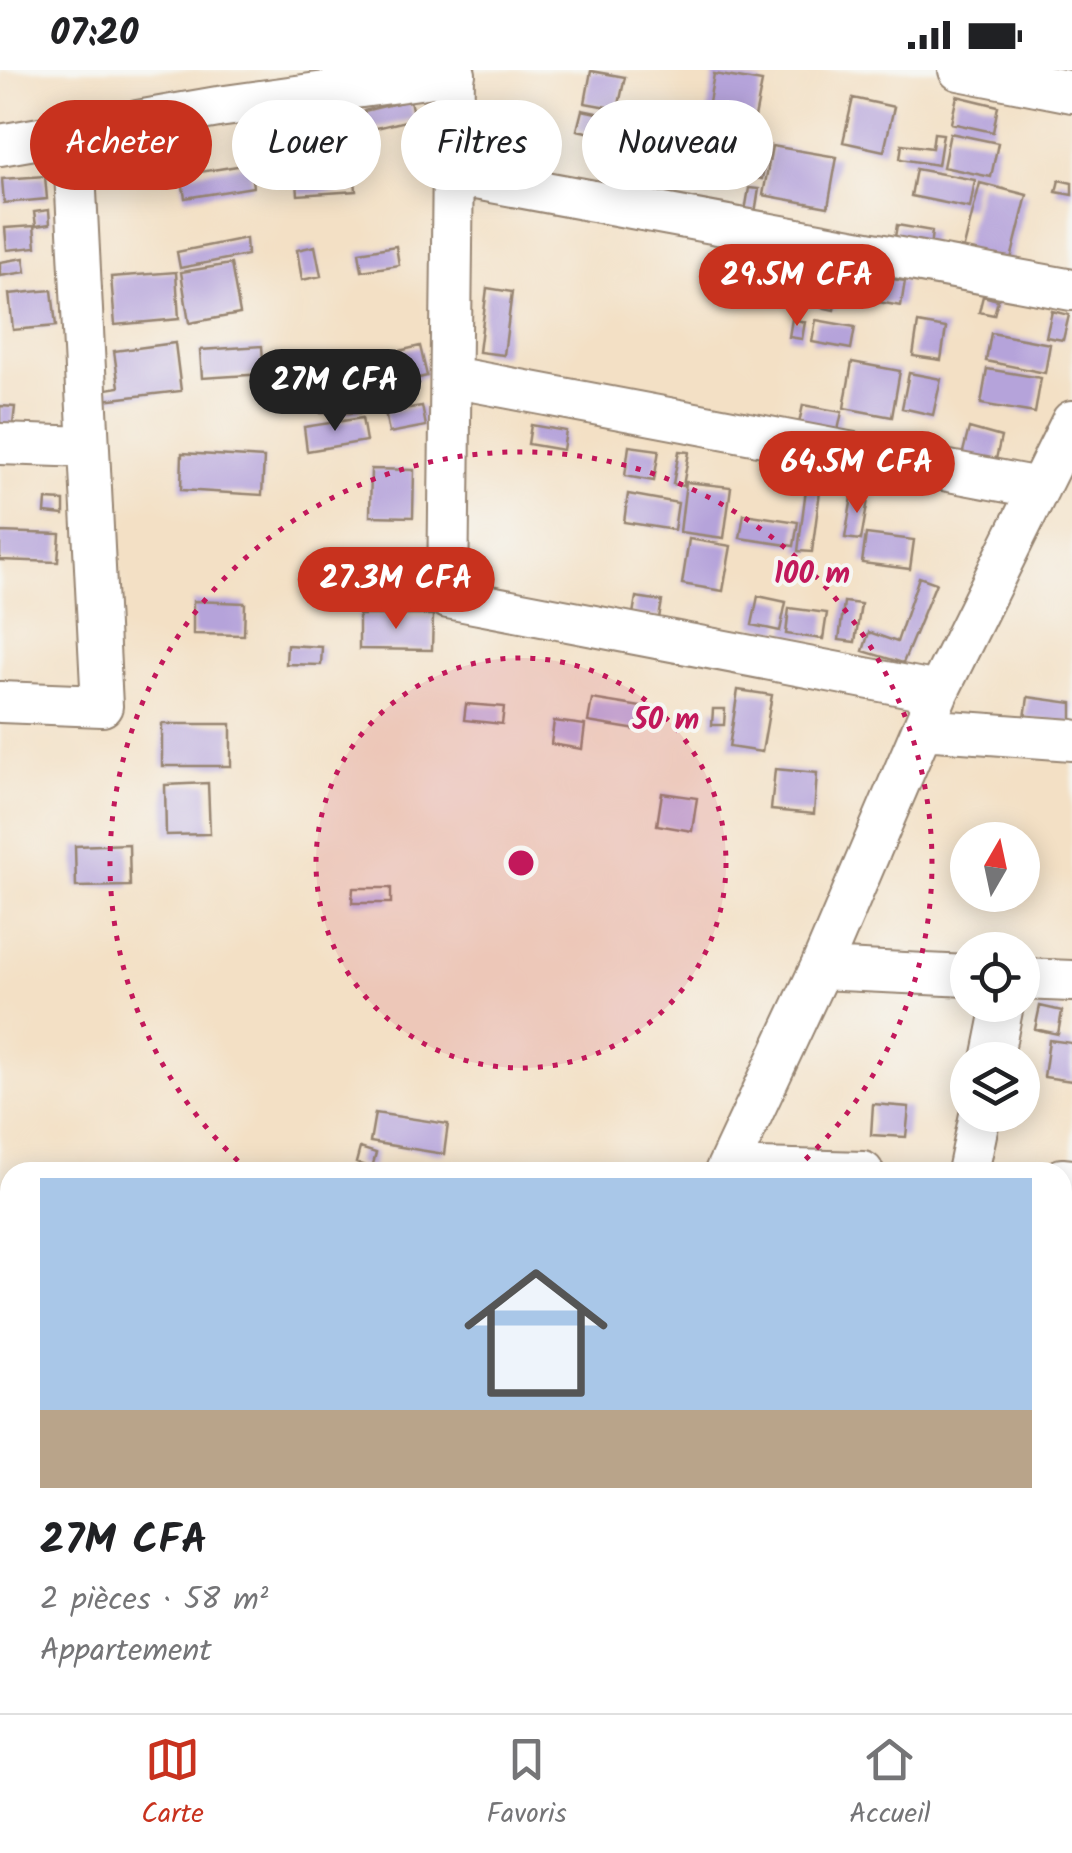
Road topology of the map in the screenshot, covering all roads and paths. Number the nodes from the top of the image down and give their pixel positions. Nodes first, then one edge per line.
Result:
1 (959, 70) edge
2 (455, 72) edge
3 (216, 89) edge
4 (1072, 92) edge
5 (179, 100) edge
6 (455, 100) edge
7 (30, 140) edge
8 (0, 145) edge
9 (76, 190) edge
10 (454, 190) edge
11 (535, 190) edge
12 (1072, 290) edge
13 (452, 377) junction
14 (1072, 421) edge
15 (0, 444) edge
16 (89, 447) junction
17 (1038, 488) junction
18 (938, 692) junction
19 (0, 702) edge
20 (922, 729) junction
21 (1072, 740) edge
22 (820, 968) junction
23 (950, 975) edge
24 (1040, 979) edge
25 (1072, 981) edge
26 (976, 1132) edge
27 (730, 1162) edge
28 (970, 1162) edge

1 - 4 street
2 - 3 street
2 - 6 street
3 - 5 street
7 - 8 street
9 - 16 street
10 - 13 street
11 - 12 street
13 - 17 street
13 - 18 street
14 - 17 street
15 - 16 street
16 - 19 street
17 - 18 street
18 - 20 street
20 - 21 street
20 - 22 street
22 - 23 street
22 - 27 street
24 - 25 street
26 - 28 street

